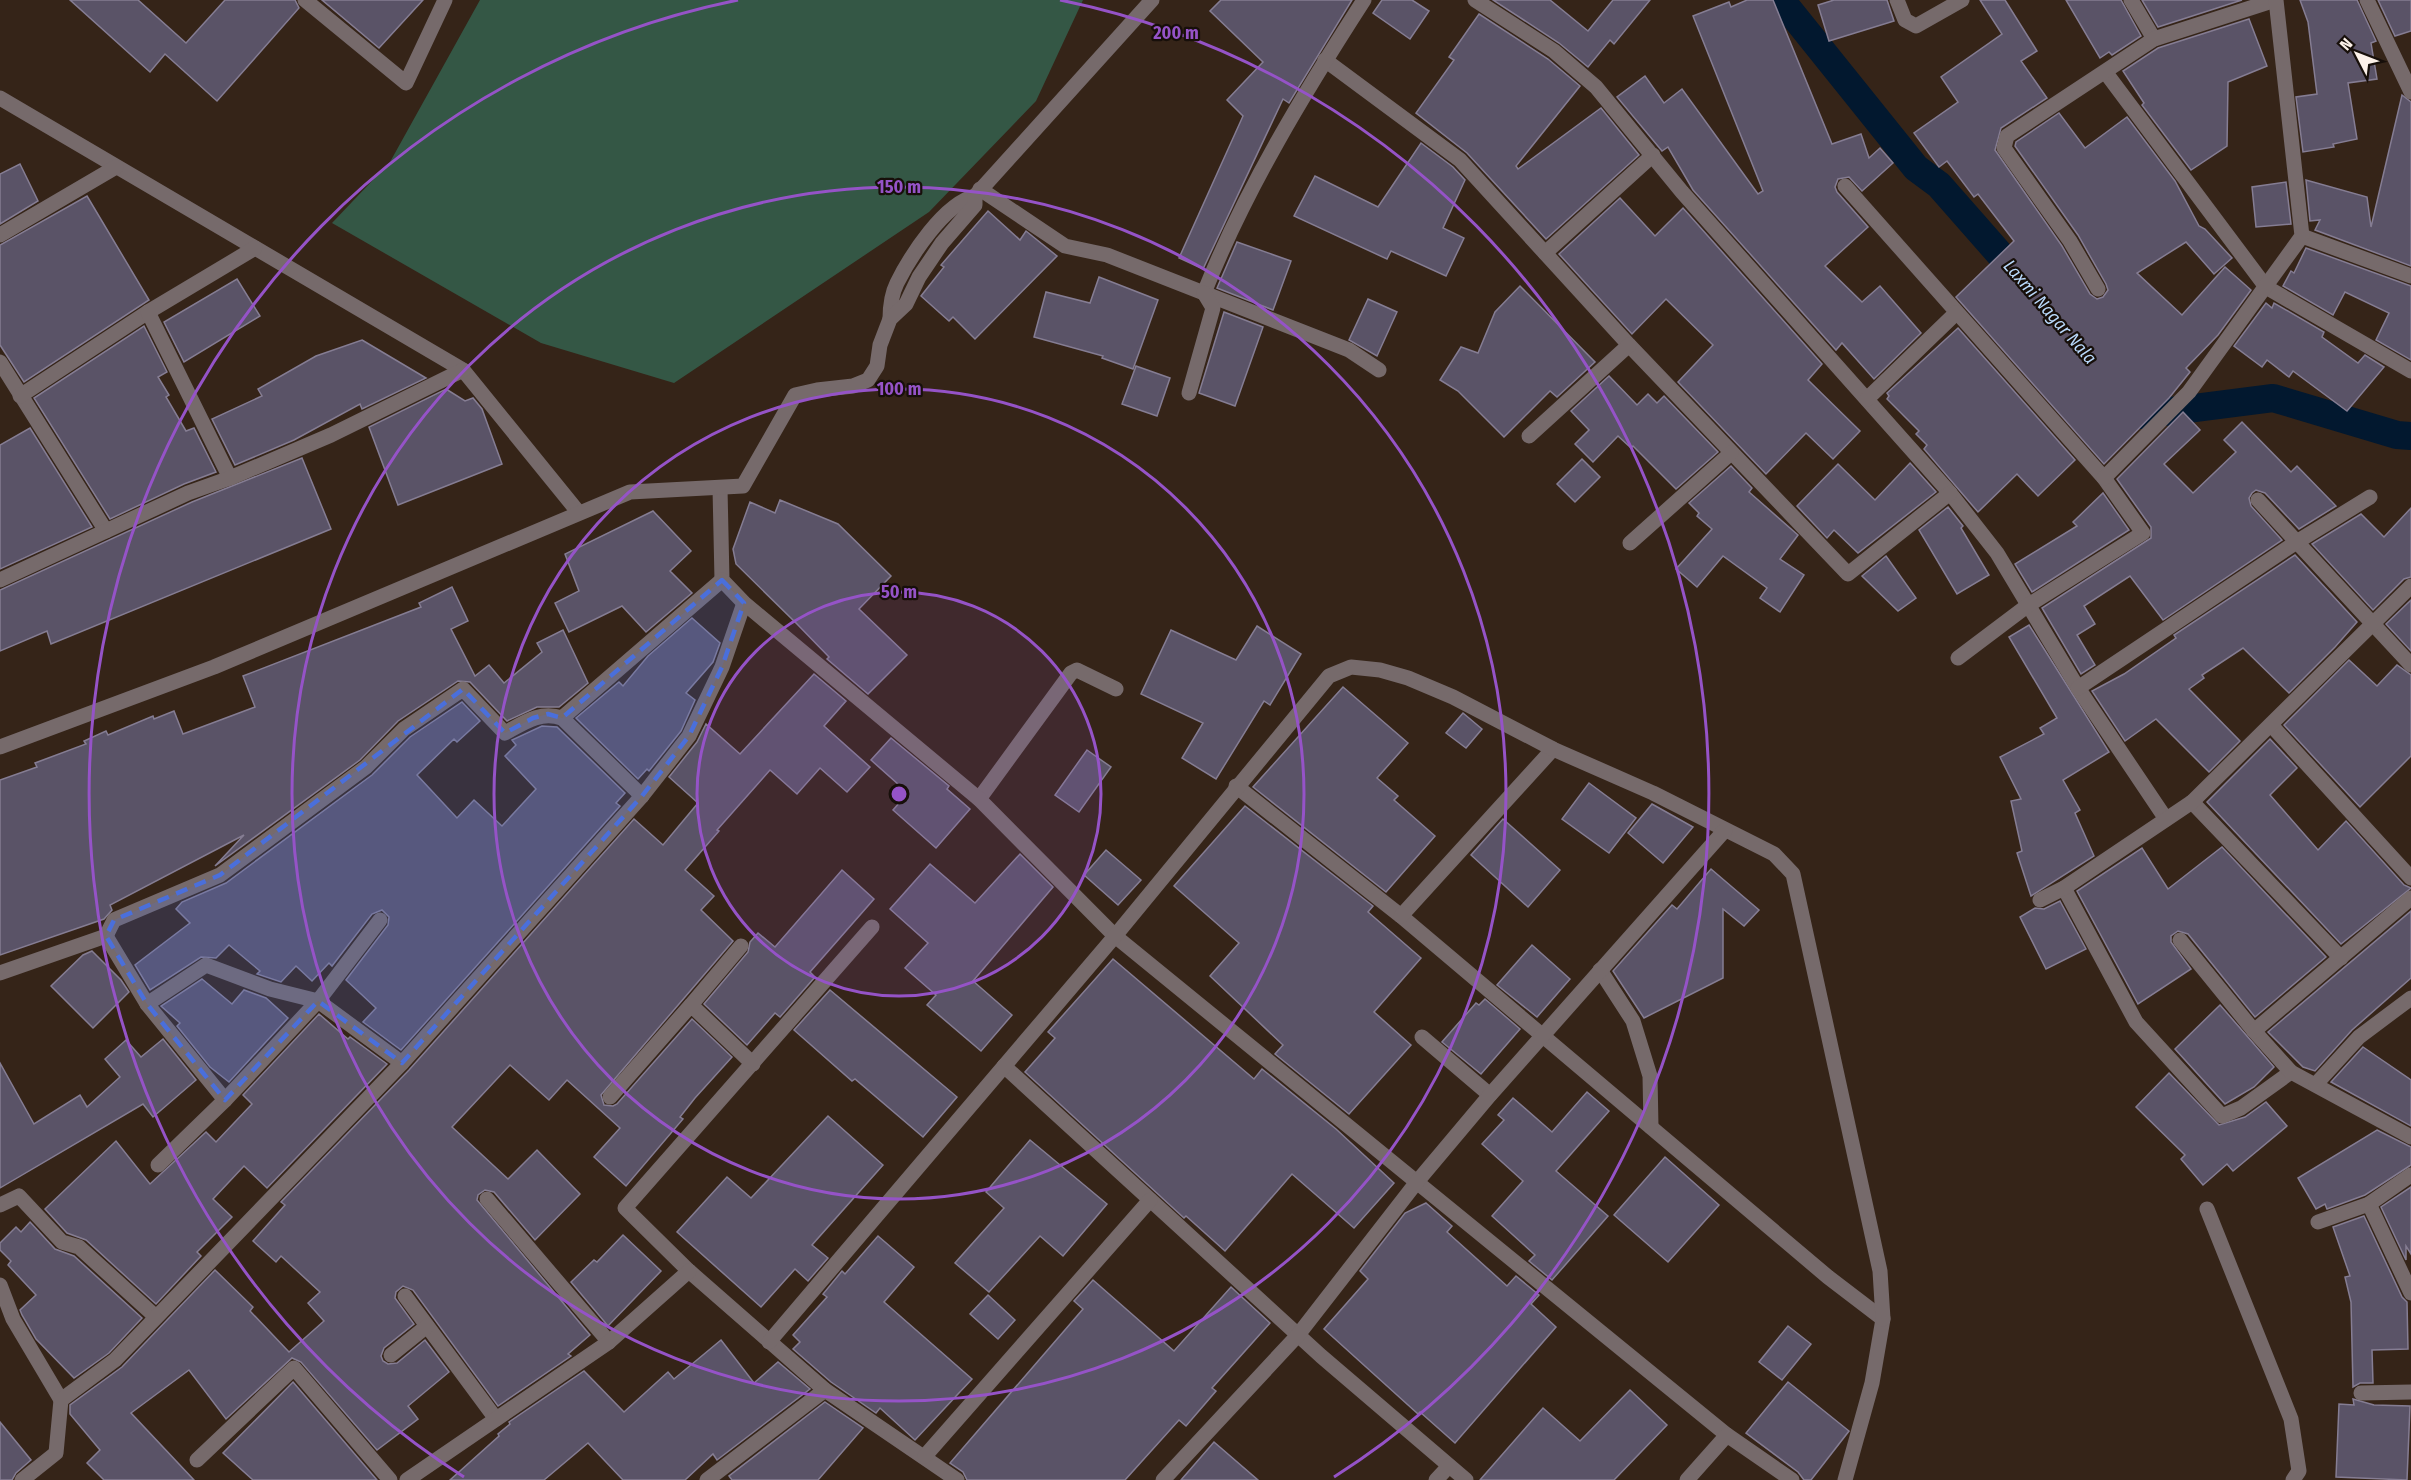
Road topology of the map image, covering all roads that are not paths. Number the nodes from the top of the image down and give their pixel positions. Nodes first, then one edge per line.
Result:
1 (305, 0) edge
2 (445, 0) edge
3 (1152, 0) edge
4 (1364, 0) edge
5 (1475, 0) edge
6 (1898, 0) edge
7 (1962, 0) edge
8 (2131, 0) edge
9 (2275, 0) edge
10 (2367, 0) edge
11 (2154, 39) junction
12 (1325, 60) junction
13 (2106, 73) junction
14 (2411, 92) edge
15 (0, 98) edge
16 (1653, 154) junction
17 (116, 167) junction
18 (1845, 186) dead end
19 (978, 192) junction
20 (0, 235) edge
21 (2301, 236) junction
22 (255, 248) junction
23 (1545, 253) junction
24 (2411, 276) edge
25 (2266, 287) junction
26 (2098, 289) dead end
27 (1204, 294) junction
28 (148, 312) junction
29 (1956, 313) junction
30 (1629, 345) junction
31 (0, 362) edge
32 (463, 370) junction
33 (1379, 370) dead end
34 (2411, 371) edge
35 (1189, 393) dead end
36 (20, 396) junction
37 (1867, 399) junction
38 (1529, 436) dead end
39 (1731, 453) junction
40 (230, 478) junction
41 (2104, 478) junction
42 (720, 488) junction
43 (1950, 493) junction
44 (2370, 497) dead end
45 (2258, 500) dead end
46 (579, 513) junction
47 (106, 531) junction
48 (1630, 543) dead end
49 (2295, 543) junction
50 (0, 580) edge
51 (722, 580) junction
52 (2411, 586) edge
53 (744, 603) junction
54 (2027, 606) junction
55 (2372, 625) junction
56 (1958, 658) dead end
57 (2411, 665) edge
58 (2078, 688) junction
59 (1116, 690) dead end
60 (562, 718) junction
61 (2272, 726) junction
62 (0, 747) edge
63 (1553, 749) junction
64 (1236, 786) junction
65 (642, 796) junction
66 (979, 800) junction
67 (2192, 801) junction
68 (2166, 819) junction
69 (1725, 830) junction
70 (2411, 878) edge
71 (2064, 888) junction
72 (2411, 898) edge
73 (2040, 900) dead end
74 (1401, 916) junction
75 (380, 920) dead end
76 (872, 927) dead end
77 (106, 936) junction
78 (1115, 936) junction
79 (2180, 940) dead end
80 (741, 946) dead end
81 (2341, 958) junction
82 (1600, 970) junction
83 (0, 973) edge
84 (2411, 998) edge
85 (318, 1001) junction
86 (147, 1004) junction
87 (691, 1005) junction
88 (2254, 1031) junction
89 (1543, 1034) junction
90 (1422, 1037) dead end
91 (402, 1063) junction
92 (753, 1064) junction
93 (1004, 1066) junction
94 (2291, 1072) junction
95 (2316, 1084) junction
96 (1490, 1095) junction
97 (610, 1097) dead end
98 (225, 1100) junction
99 (1651, 1127) junction
100 (2411, 1137) edge
101 (158, 1165) dead end
102 (2411, 1176) edge
103 (1416, 1183) junction
104 (487, 1199) dead end
105 (1150, 1200) junction
106 (2369, 1204) junction
107 (0, 1205) edge
108 (2207, 1209) dead end
109 (2318, 1222) dead end
110 (689, 1271) junction
111 (0, 1285) edge
112 (2411, 1293) edge
113 (405, 1296) dead end
114 (156, 1317) junction
115 (1883, 1318) junction
116 (428, 1326) junction
117 (1298, 1335) junction
118 (609, 1342) junction
119 (769, 1342) junction
120 (391, 1355) dead end
121 (825, 1390) junction
122 (2411, 1392) edge
123 (2361, 1393) dead end
124 (61, 1400) junction
125 (496, 1419) junction
126 (1726, 1435) junction
127 (925, 1456) junction
128 (197, 1460) dead end
129 (1449, 1466) junction
130 (22, 1480) edge
131 (390, 1480) edge
132 (407, 1480) edge
133 (707, 1480) edge
134 (957, 1480) edge
135 (1163, 1480) edge
136 (1436, 1480) edge
137 (1466, 1480) edge
138 (1687, 1480) edge
139 (1792, 1480) edge
140 (1845, 1480) edge
141 (2293, 1480) edge

1 - 2 street
3 - 19 street
4 - 12 street
5 - 16 street
6 - 7 street
8 - 11 street
9 - 11 street
9 - 21 street
10 - 14 street
11 - 13 street
12 - 23 street
12 - 27 street
13 - 25 street
13 - 26 street
15 - 17 street
16 - 23 street
16 - 37 street
17 - 20 street
17 - 22 street
18 - 29 street
19 - 27 street
19 - 42 street
21 - 24 street
21 - 25 street
22 - 28 street
22 - 32 street
23 - 30 street
25 - 34 street
25 - 41 street
27 - 33 street
27 - 35 street
28 - 36 street
28 - 40 street
29 - 37 street
29 - 41 street
30 - 38 street
30 - 39 street
31 - 36 street
32 - 40 street
32 - 46 street
36 - 47 street
37 - 43 street
39 - 43 street
39 - 48 street
40 - 47 street
41 - 54 street
42 - 46 street
42 - 51 street
43 - 54 street
44 - 49 street
45 - 49 street
46 - 62 street
47 - 50 street
49 - 55 street
49 - 58 street
51 - 53 street
51 - 60 street
52 - 55 street
53 - 65 street
53 - 66 street
54 - 56 street
54 - 58 street
55 - 57 street
55 - 61 street
58 - 68 street
59 - 66 street
60 - 65 street
60 - 77 street
61 - 67 street
61 - 70 street
63 - 64 street
63 - 69 street
63 - 74 street
64 - 74 street
64 - 78 street
65 - 91 street
66 - 78 street
67 - 68 street
67 - 81 street
68 - 71 street
69 - 82 street
69 - 115 street
71 - 73 street
71 - 94 street
72 - 81 street
74 - 89 street
75 - 85 street
76 - 92 street
77 - 83 street
77 - 86 street
78 - 93 street
78 - 103 street
79 - 88 street
80 - 87 street
81 - 88 street
82 - 89 street
82 - 99 street
84 - 95 street
85 - 86 street
85 - 91 street
85 - 98 street
86 - 98 street
87 - 92 street
87 - 97 street
88 - 94 street
89 - 96 street
89 - 99 street
90 - 96 street
91 - 114 street
92 - 110 street
93 - 105 street
93 - 119 street
94 - 95 street
95 - 100 street
96 - 103 street
98 - 101 street
99 - 115 street
102 - 106 street
103 - 117 street
103 - 126 street
104 - 118 street
105 - 117 street
105 - 127 street
106 - 109 street
106 - 112 street
107 - 114 street
108 - 141 street
110 - 118 street
110 - 119 street
111 - 124 street
113 - 116 street
114 - 124 street
115 - 140 street
116 - 120 street
116 - 125 street
117 - 129 street
117 - 135 street
118 - 125 street
119 - 121 street
121 - 127 street
121 - 133 street
122 - 123 street
124 - 130 street
125 - 132 street
126 - 138 street
126 - 139 street
127 - 134 street
128 - 131 street
129 - 136 street
129 - 137 street

